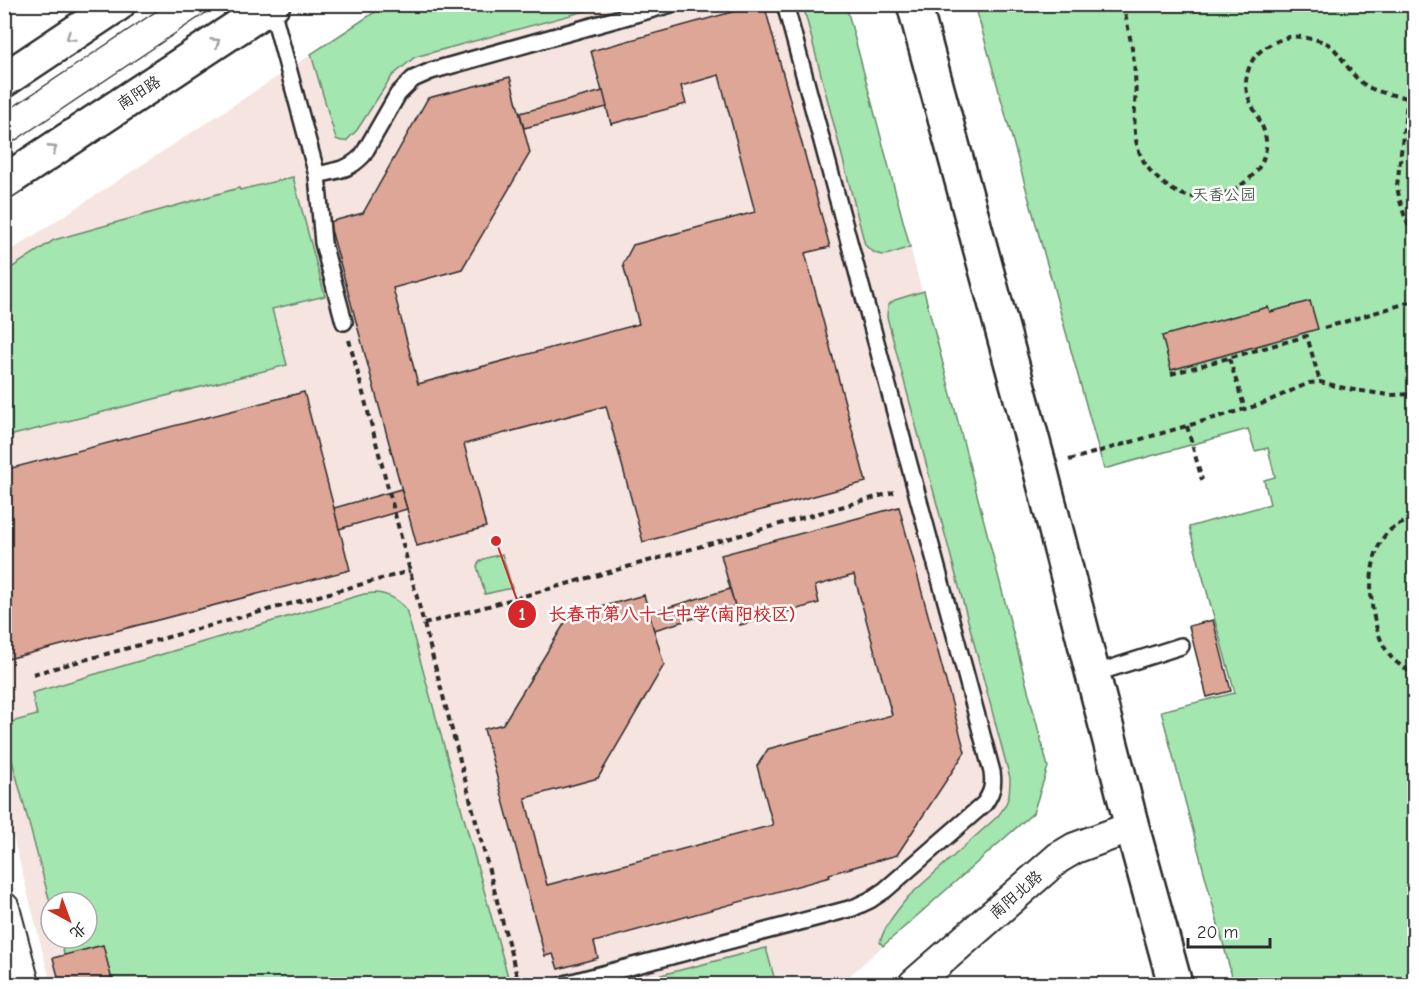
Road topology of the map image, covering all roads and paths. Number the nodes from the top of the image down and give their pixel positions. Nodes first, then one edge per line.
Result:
1 (118, 4) edge
2 (671, 4) edge
3 (785, 4) edge
4 (915, 4) edge
5 (1123, 4) edge
6 (272, 5) edge
7 (1414, 44) edge
8 (4, 80) edge
9 (1408, 99) junction
10 (317, 175) junction
11 (4, 182) edge
12 (1414, 238) edge
13 (1414, 301) edge
14 (344, 322) joint
15 (1324, 328) dead end
16 (1229, 358) junction
17 (1171, 374) dead end
18 (1320, 382) junction
19 (1414, 393) edge
20 (1245, 409) junction
21 (1187, 426) junction
22 (1040, 468) junction
23 (1202, 480) dead end
24 (915, 486) junction
25 (1414, 519) edge
26 (410, 571) junction
27 (424, 624) junction
28 (1181, 646) dead end
29 (1409, 672) dead end
30 (33, 674) dead end
31 (1093, 674) junction
32 (1132, 827) junction
33 (4, 908) edge
34 (24, 984) edge
35 (519, 984) edge
36 (565, 984) edge
37 (914, 984) edge
38 (1175, 984) edge

1 -> 8 street
2 - 10 lane
3 - 24 lane
4 - 22 street
5 - 9 path
6 - 10 lane
11 -> 6 street, 南阳路
7 - 9 path
9 - 12 path
10 - 14 lane
13 - 15 path
14 - 26 path
16 - 17 path
16 - 18 path
16 - 20 path
18 - 19 path
18 - 20 path
20 - 21 path
21 - 22 path
21 - 23 path
22 - 31 street
24 - 27 path
24 - 36 lane
25 - 29 path
26 - 27 path
26 - 30 path
27 - 35 path
28 - 31 lane
31 - 32 street
32 - 37 street, 南阳北路
32 - 38 street
33 - 34 street

